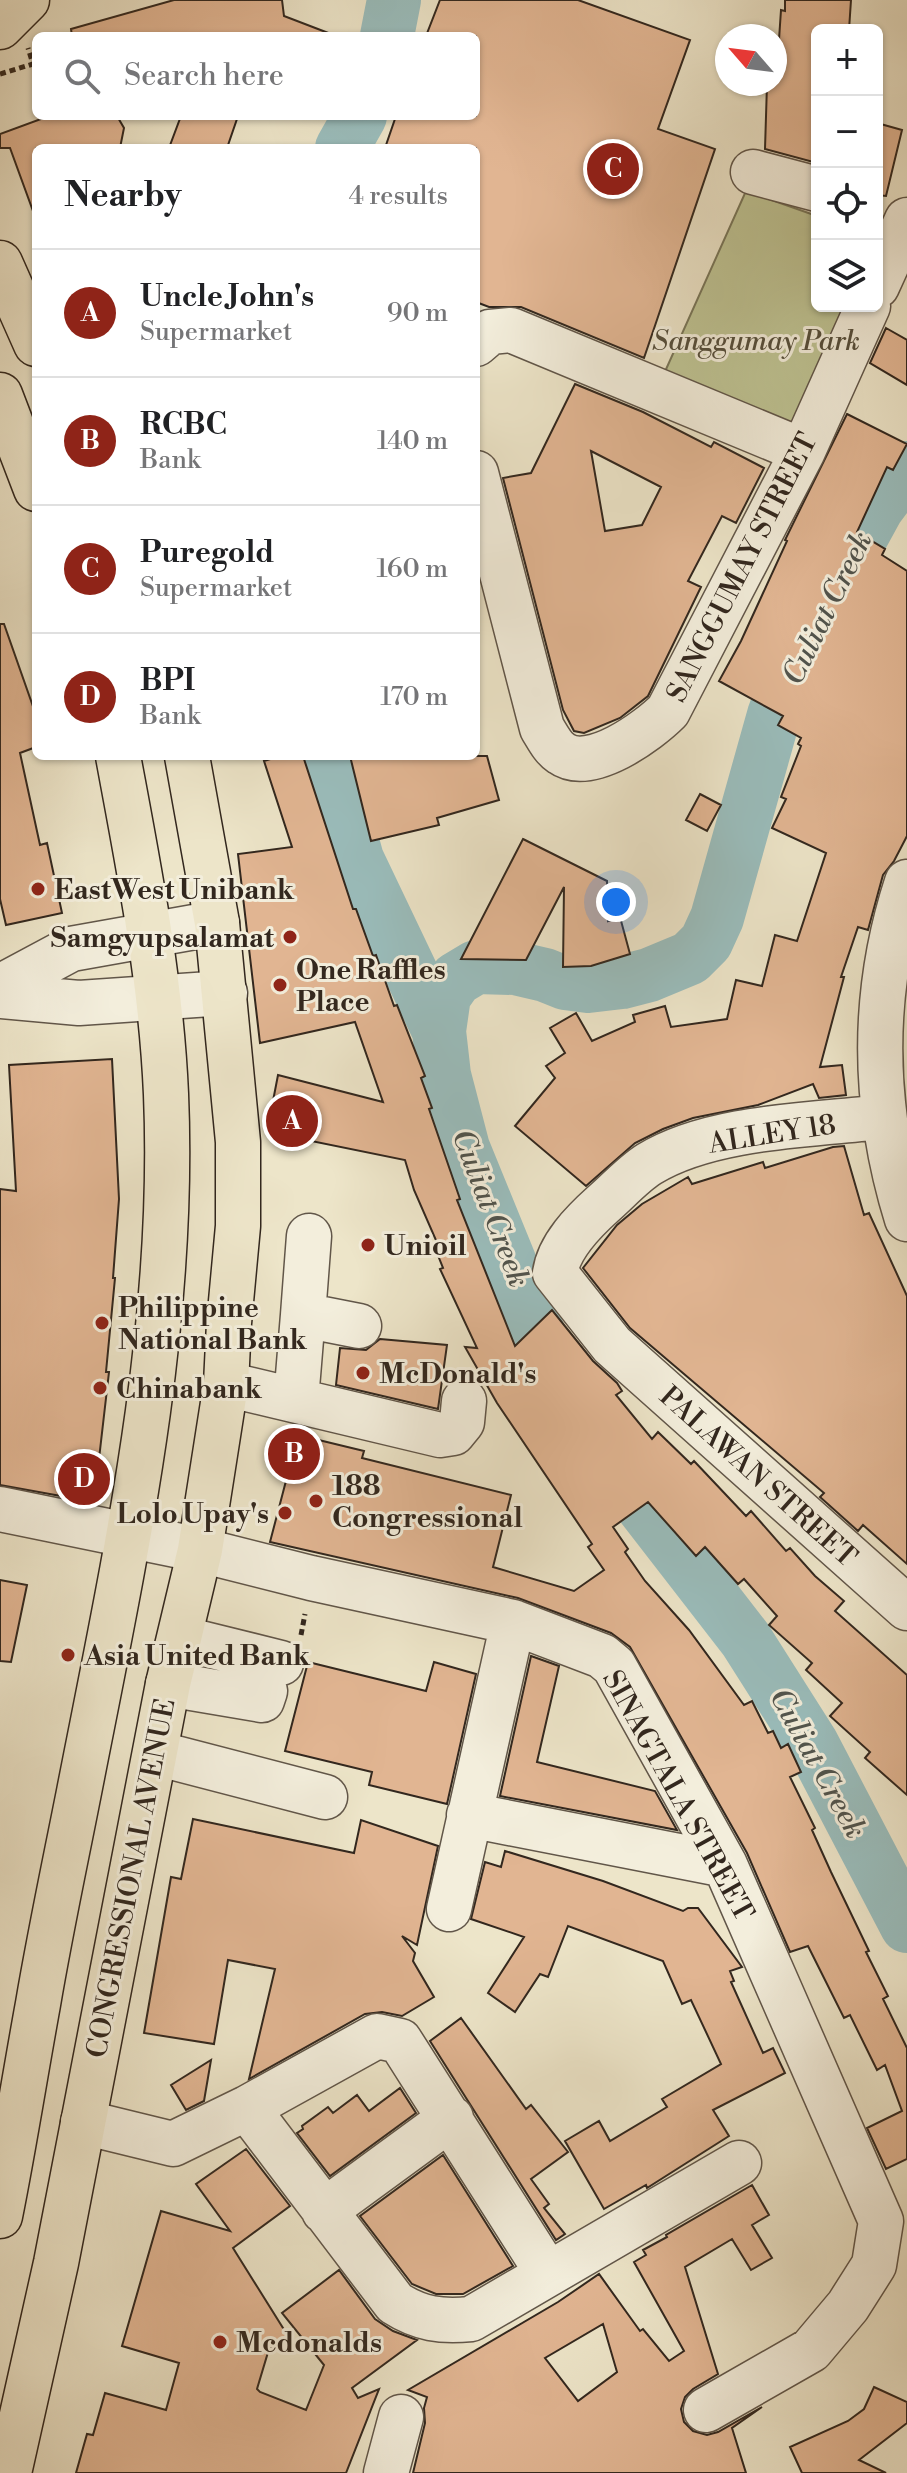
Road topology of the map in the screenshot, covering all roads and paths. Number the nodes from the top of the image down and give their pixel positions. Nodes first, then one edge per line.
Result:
1 (27, 0) edge
2 (0, 27) edge
3 (32, 64) edge
4 (0, 74) edge
5 (753, 172) dead end
6 (811, 187) edge
7 (883, 206) edge
8 (907, 212) edge
9 (907, 220) edge
10 (0, 263) edge
11 (883, 273) edge
12 (865, 312) edge
13 (32, 335) edge
14 (483, 338) edge
15 (0, 395) edge
16 (803, 451) junction
17 (32, 479) edge
18 (480, 488) edge
19 (119, 760) edge
20 (188, 760) edge
21 (907, 882) edge
22 (217, 923) junction
23 (152, 935) junction
24 (0, 987) edge
25 (225, 993) junction
26 (0, 996) edge
27 (159, 997) junction
28 (883, 1117) junction
29 (907, 1219) edge
30 (309, 1236) dead end
31 (303, 1315) junction
32 (359, 1326) dead end
33 (612, 1345) joint
34 (226, 1384) junction
35 (296, 1400) junction
36 (464, 1401) dead end
37 (0, 1509) edge
38 (130, 1536) junction
39 (200, 1550) junction
40 (311, 1578) junction
41 (907, 1608) edge
42 (513, 1622) junction
43 (180, 1638) junction
44 (282, 1667) junction
45 (168, 1684) junction
46 (156, 1753) junction
47 (325, 1797) dead end
48 (469, 1815) junction
49 (725, 1865) junction
50 (449, 1909) dead end
51 (247, 2108) junction
52 (85, 2114) junction
53 (451, 2118) junction
54 (739, 2163) dead end
55 (324, 2211) junction
56 (0, 2216) edge
57 (548, 2274) junction
58 (706, 2410) dead end
59 (401, 2417) dead end
60 (9, 2473) edge
61 (386, 2473) edge

1 - 2 main road
3 - 4 path
5 - 6 street
7 - 8 street
9 - 11 street
10 - 13 main road
12 - 16 street, SANGGUMAY STREET
14 - 16 street
15 - 17 main road
16 - 18 street, SANGGUMAY STREET
19 - 23 main road
20 - 22 main road, CONGRESSIONAL AVENUE
21 - 28 street
22 - 23 street
22 - 25 main road, CONGRESSIONAL AVENUE
23 - 24 street
23 - 27 main road
25 - 27 street
25 - 34 main road, CONGRESSIONAL AVENUE
26 - 27 street
27 - 38 main road
28 - 29 street
28 - 33 street, ALLEY 18
30 - 31 street
31 - 32 street
31 - 35 street
33 - 41 street, PALAWAN STREET
34 - 35 street
34 - 39 main road, CONGRESSIONAL AVENUE
35 - 36 street
37 - 38 street, SINAGTALA STREET
38 - 39 street, SINAGTALA STREET
38 - 56 main road
39 - 40 street, SINAGTALA STREET
39 - 43 main road, CONGRESSIONAL AVENUE
40 - 42 street, SINAGTALA STREET
40 - 44 path
42 - 48 street
42 - 49 street, SINAGTALA STREET
43 - 44 street
43 - 45 main road, CONGRESSIONAL AVENUE
44 - 45 street
45 - 46 main road, CONGRESSIONAL AVENUE
46 - 47 street
46 - 52 main road, CONGRESSIONAL AVENUE
48 - 49 street
48 - 50 street
49 - 58 street, SINAGTALA STREET
51 - 52 street
51 - 53 street
51 - 55 street
52 - 60 main road, CONGRESSIONAL AVENUE
53 - 55 street
53 - 57 street
54 - 57 street
55 - 57 street
59 - 61 street

